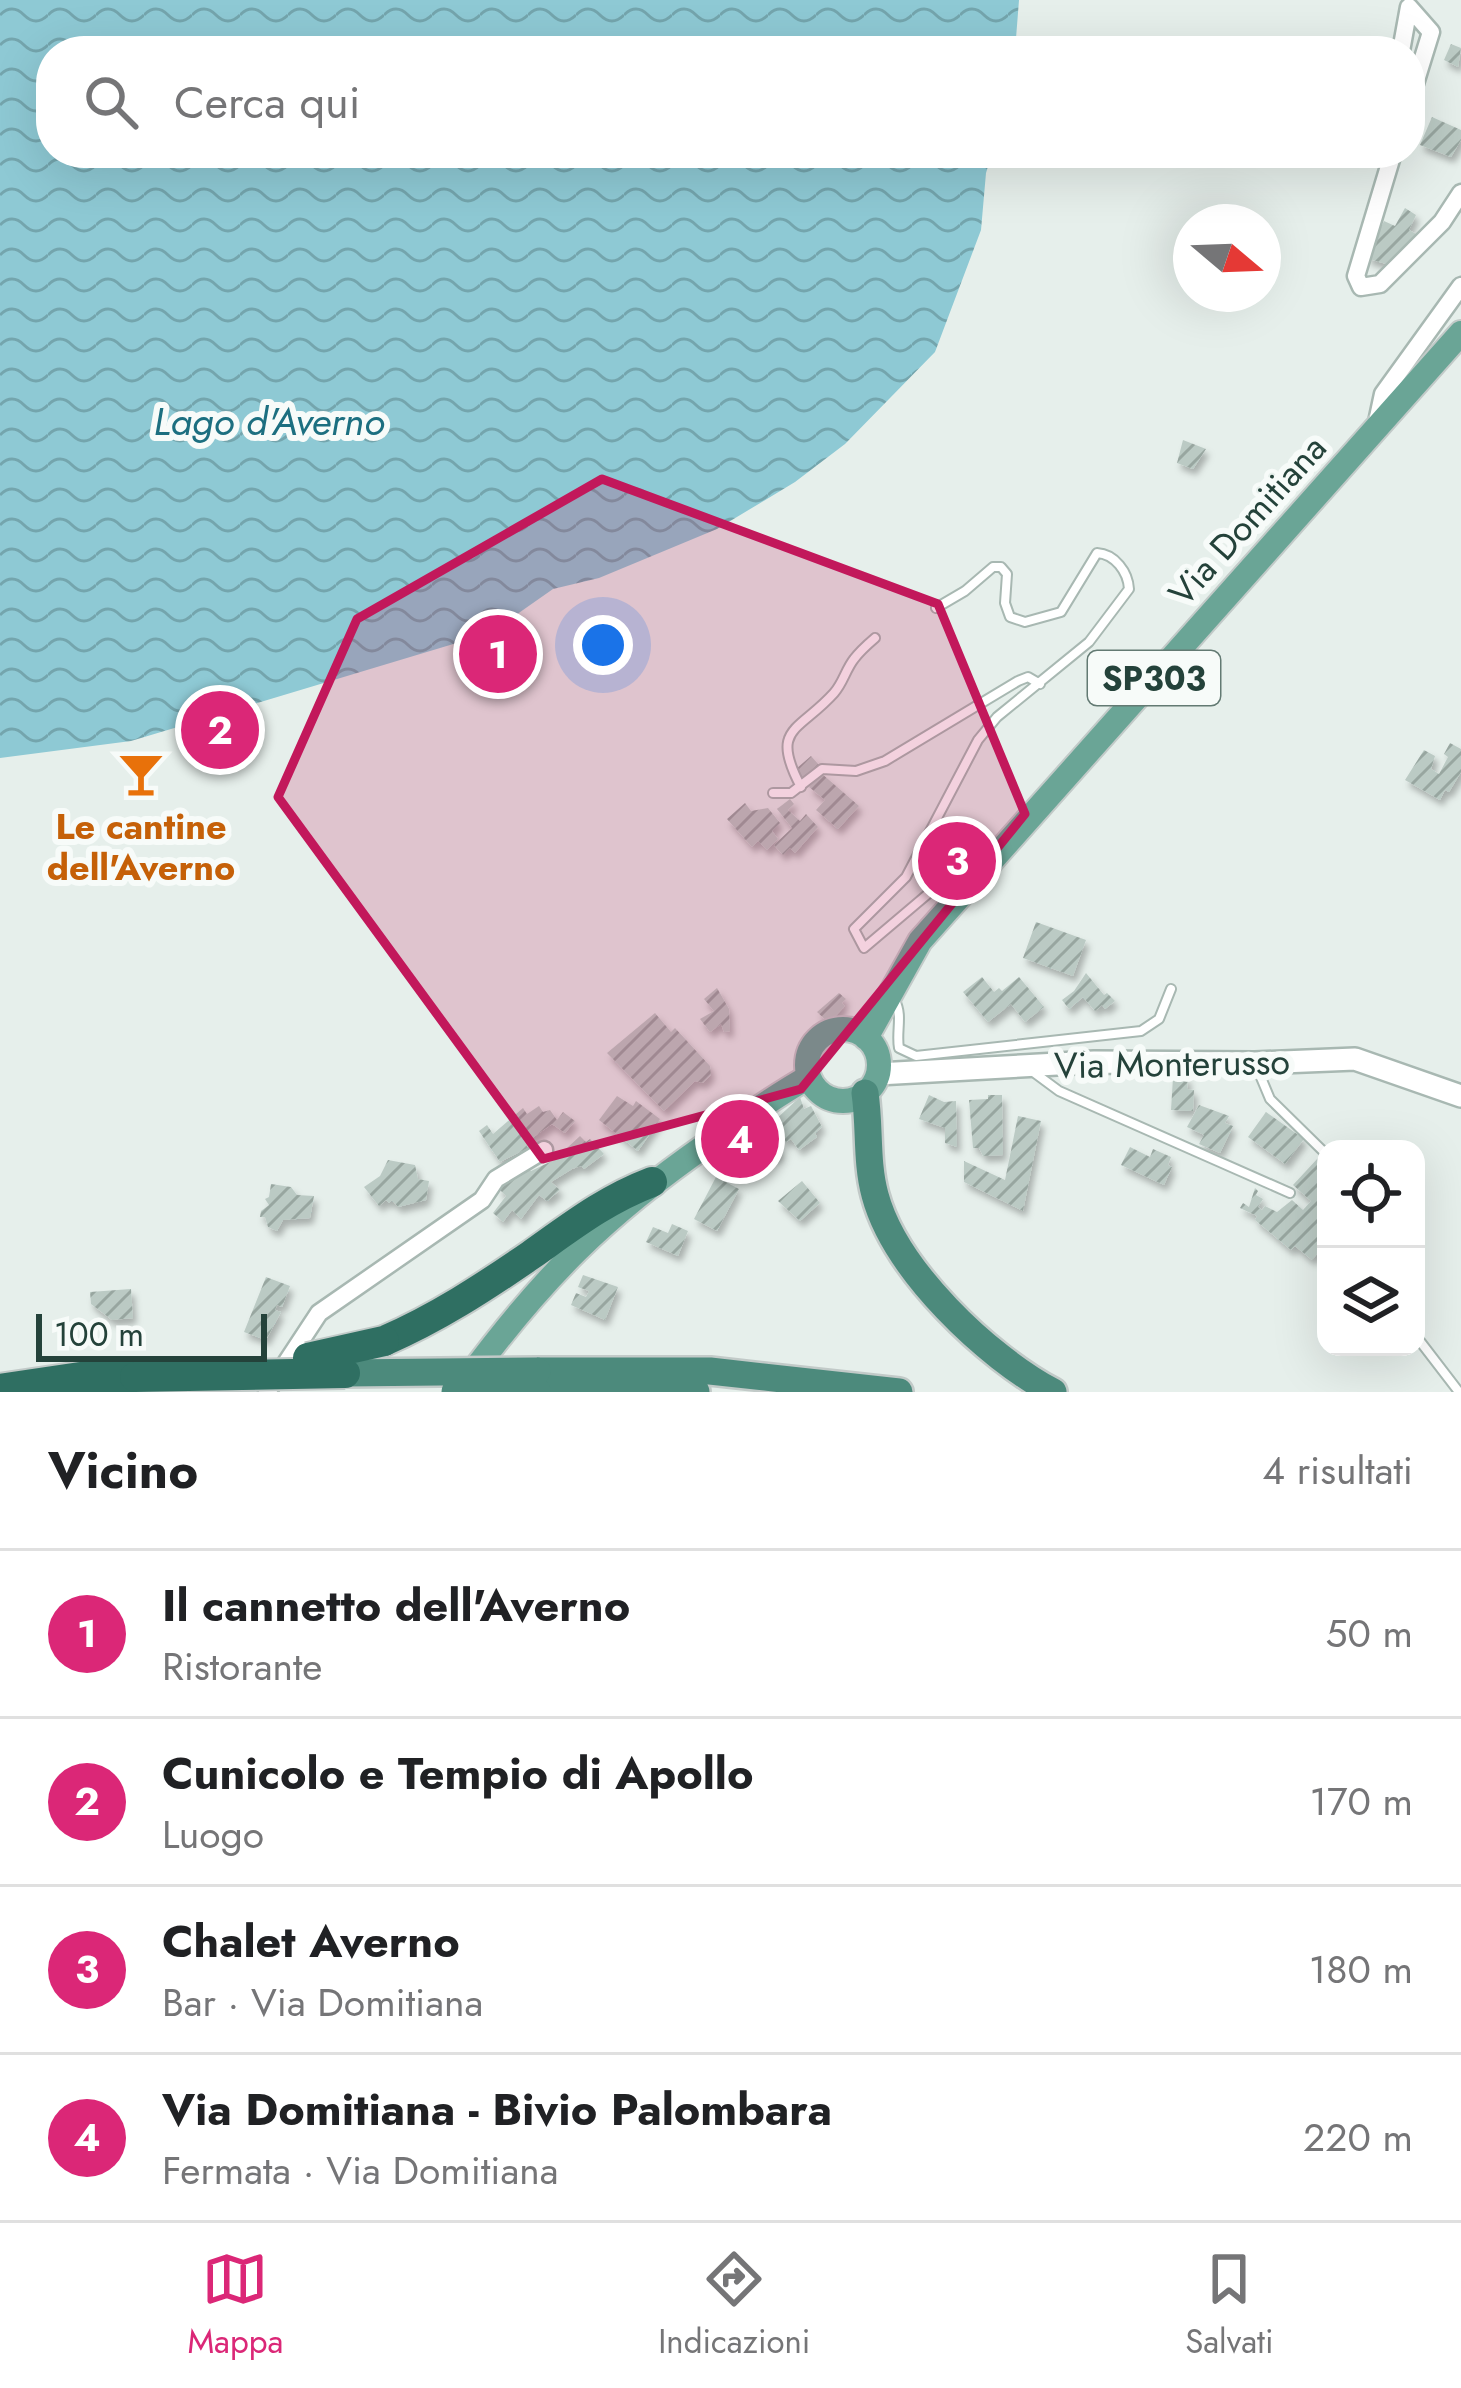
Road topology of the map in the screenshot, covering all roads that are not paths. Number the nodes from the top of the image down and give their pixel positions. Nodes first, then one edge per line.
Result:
1 (1404, 36) edge
2 (1425, 51) edge
3 (1388, 168) edge
4 (1461, 193) edge
5 (1461, 286) edge
6 (1461, 333) edge
7 (1376, 429) junction
8 (935, 608) dead end
9 (875, 638) dead end
10 (1040, 684) junction
11 (801, 787) junction
12 (773, 794) dead end
13 (962, 893) junction
14 (1171, 988) dead end
15 (889, 997) junction
16 (866, 1038) junction
17 (1255, 1063) junction
18 (1025, 1065) junction
19 (809, 1077) junction
20 (871, 1083) junction
21 (1461, 1096) edge
22 (1317, 1145) edge
23 (544, 1150) dead end
24 (652, 1182) junction
25 (1290, 1193) dead end
26 (1425, 1347) edge
27 (345, 1373) joint
28 (240, 1375) junction
29 (537, 1381) edge
30 (0, 1389) edge
31 (268, 1392) edge
32 (457, 1392) edge
33 (696, 1392) edge
34 (899, 1392) edge
35 (1053, 1392) edge
36 (1460, 1392) edge

1 - 2 street
3 - 4 street
5 - 7 street
6 - 7 main road, Via Domitiana / SP303
7 - 13 main road, Via Domitiana / SP303
8 - 10 lane
9 - 11 lane
10 - 11 lane
10 - 13 lane
11 - 12 lane
13 - 15 main road, Via Domitiana / SP303
14 - 15 lane
15 - 16 main road, Via Domitiana / SP303
16 - 19 main road
16 - 20 main road
17 - 18 street, Via Monterusso
17 - 21 street, Via Monterusso
17 - 22 lane
18 - 20 street, Via Monterusso
18 - 25 lane
19 - 20 main road
19 - 24 main road
20 - 35 highway
23 - 31 street
24 - 28 highway, bridge
24 - 32 main road
26 - 36 lane
27 - 28 highway, bridge
27 - 29 highway, bridge
28 - 30 highway, bridge
29 - 32 highway, bridge
29 - 33 highway
29 - 34 highway

